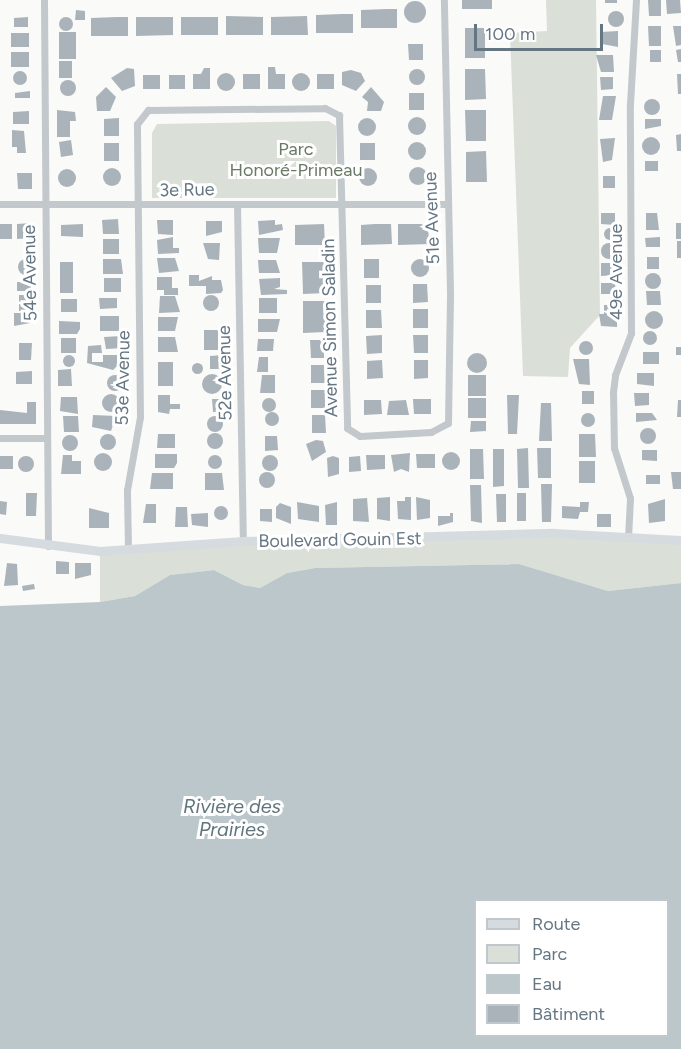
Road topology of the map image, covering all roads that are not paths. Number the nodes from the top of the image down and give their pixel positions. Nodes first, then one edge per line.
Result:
1 (44, 0) edge
2 (444, 0) edge
3 (636, 0) edge
4 (0, 204) edge
5 (45, 204) junction
6 (237, 204) junction
7 (343, 204) junction
8 (446, 204) junction
9 (138, 205) junction
10 (440, 431) joint
11 (0, 438) edge
12 (47, 438) junction
13 (0, 538) edge
14 (628, 538) junction
15 (681, 540) edge
16 (243, 541) junction
17 (48, 546) junction
18 (128, 550) junction

1 - 5 street, 54e Avenue
2 - 8 street, 51e Avenue
3 - 14 street, 49e Avenue
4 - 5 street, 3e Rue
5 - 9 street, 3e Rue
5 - 12 street, 54e Avenue
6 - 7 street, 3e Rue
6 - 9 street, 3e Rue
6 - 16 street, 52e Avenue
7 - 8 street, 3e Rue
7 - 9 street, 53e Avenue
7 - 10 street, Avenue Simon Saladin
8 - 10 street, 51e Avenue
9 - 18 street, 53e Avenue
11 - 12 street
12 - 17 street, 54e Avenue
13 - 17 street, Boulevard Gouin Est
14 - 15 street, Boulevard Gouin Est
14 - 16 street, Boulevard Gouin Est
16 - 18 street, Boulevard Gouin Est
17 - 18 street, Boulevard Gouin Est

